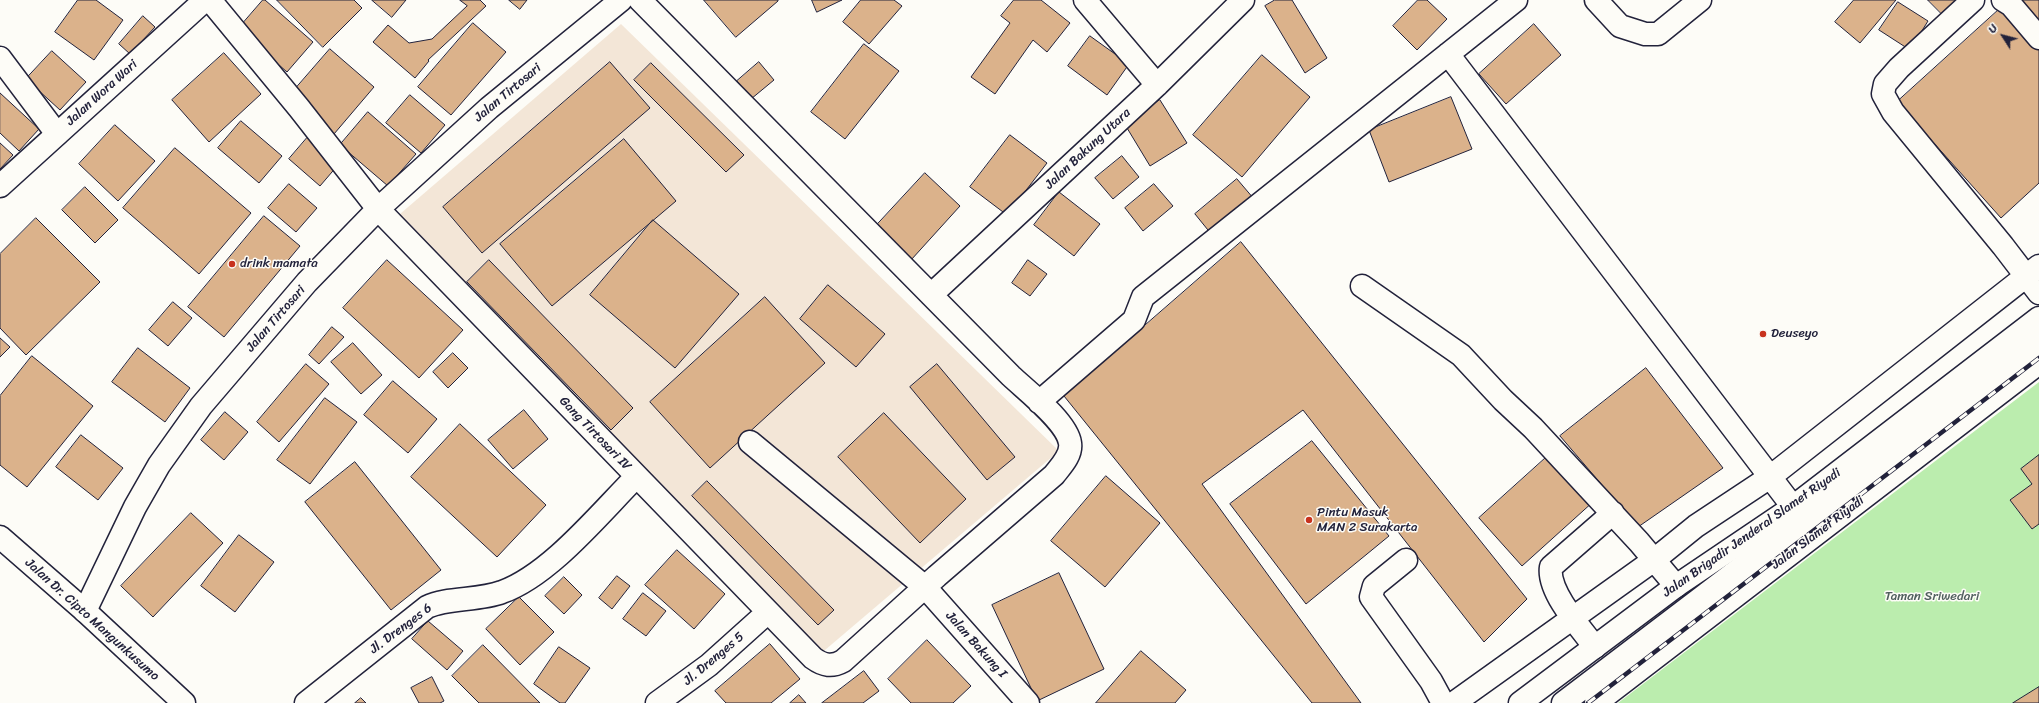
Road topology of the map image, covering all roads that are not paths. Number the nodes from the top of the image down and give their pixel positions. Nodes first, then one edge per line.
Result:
1 (205, 0) edge
2 (210, 0) edge
3 (621, 0) edge
4 (640, 0) edge
5 (1085, 0) edge
6 (1244, 0) edge
7 (1516, 0) edge
8 (1596, 0) edge
9 (1700, 0) edge
10 (1974, 0) edge
11 (2003, 0) edge
12 (2039, 38) edge
13 (1448, 54) junction
14 (0, 58) edge
15 (1157, 84) junction
16 (57, 134) junction
17 (0, 186) edge
18 (378, 209) junction
19 (2032, 271) edge
20 (1362, 286) dead end
21 (2039, 293) edge
22 (931, 295) junction
23 (2039, 318) edge
24 (2039, 341) edge
25 (2039, 363) edge
26 (1039, 402) junction
27 (750, 442) dead end
28 (636, 477) junction
29 (1770, 477) junction
30 (1793, 507) junction
31 (1612, 514) junction
32 (0, 537) edge
33 (1406, 560) dead end
34 (1654, 560) junction
35 (1676, 586) junction
36 (925, 587) junction
37 (86, 611) junction
38 (768, 612) junction
39 (1573, 618) junction
40 (1595, 647) junction
41 (184, 703) edge
42 (306, 703) edge
43 (657, 703) edge
44 (1028, 703) edge
45 (1443, 703) edge
46 (1454, 703) edge
47 (1520, 703) edge
48 (1563, 703) edge
49 (1596, 703) edge

1 - 16 street, Jalan Wora Wari
2 - 18 street, Gang Tirtosari IV
3 - 18 street, Jalan Tirtosari
4 - 22 street
5 - 15 street
6 - 15 street, Jalan Bakung Utara
7 - 13 street
8 - 9 street
10 - 19 street
11 - 12 street
13 - 26 street
13 - 29 street
14 - 16 street
15 - 22 street, Jalan Bakung Utara
16 - 17 street, Jalan Wora Wari
18 - 28 street, Gang Tirtosari IV
18 - 37 street, Jalan Tirtosari
19 - 21 street
19 - 29 street
20 - 31 street
22 - 26 street
23 - 30 street, Jalan Brigadir Jenderal Slamet Riyadi
24 - 48 street
25 - 49 street, Jalan Slamet Riyadi
26 - 36 street
27 - 36 street, Jalan Bakung I
28 - 38 street, Gang Tirtosari IV
28 - 42 street, Jl. Drenges 6
29 - 30 street
29 - 34 street
30 - 35 street, Jalan Brigadir Jenderal Slamet Riyadi
31 - 34 street
31 - 39 street
32 - 37 street, Jalan Dr. Cipto Mangunkusumo
33 - 45 street
34 - 35 street
34 - 39 street
35 - 40 street, Jalan Brigadir Jenderal Slamet Riyadi
36 - 38 street, Gang Tirtosari IV
36 - 44 street, Jalan Bakung I
37 - 41 street, Jalan Dr. Cipto Mangunkusumo
38 - 43 street, Jl. Drenges 5
39 - 40 street
39 - 46 street
40 - 47 street, Jalan Brigadir Jenderal Slamet Riyadi

